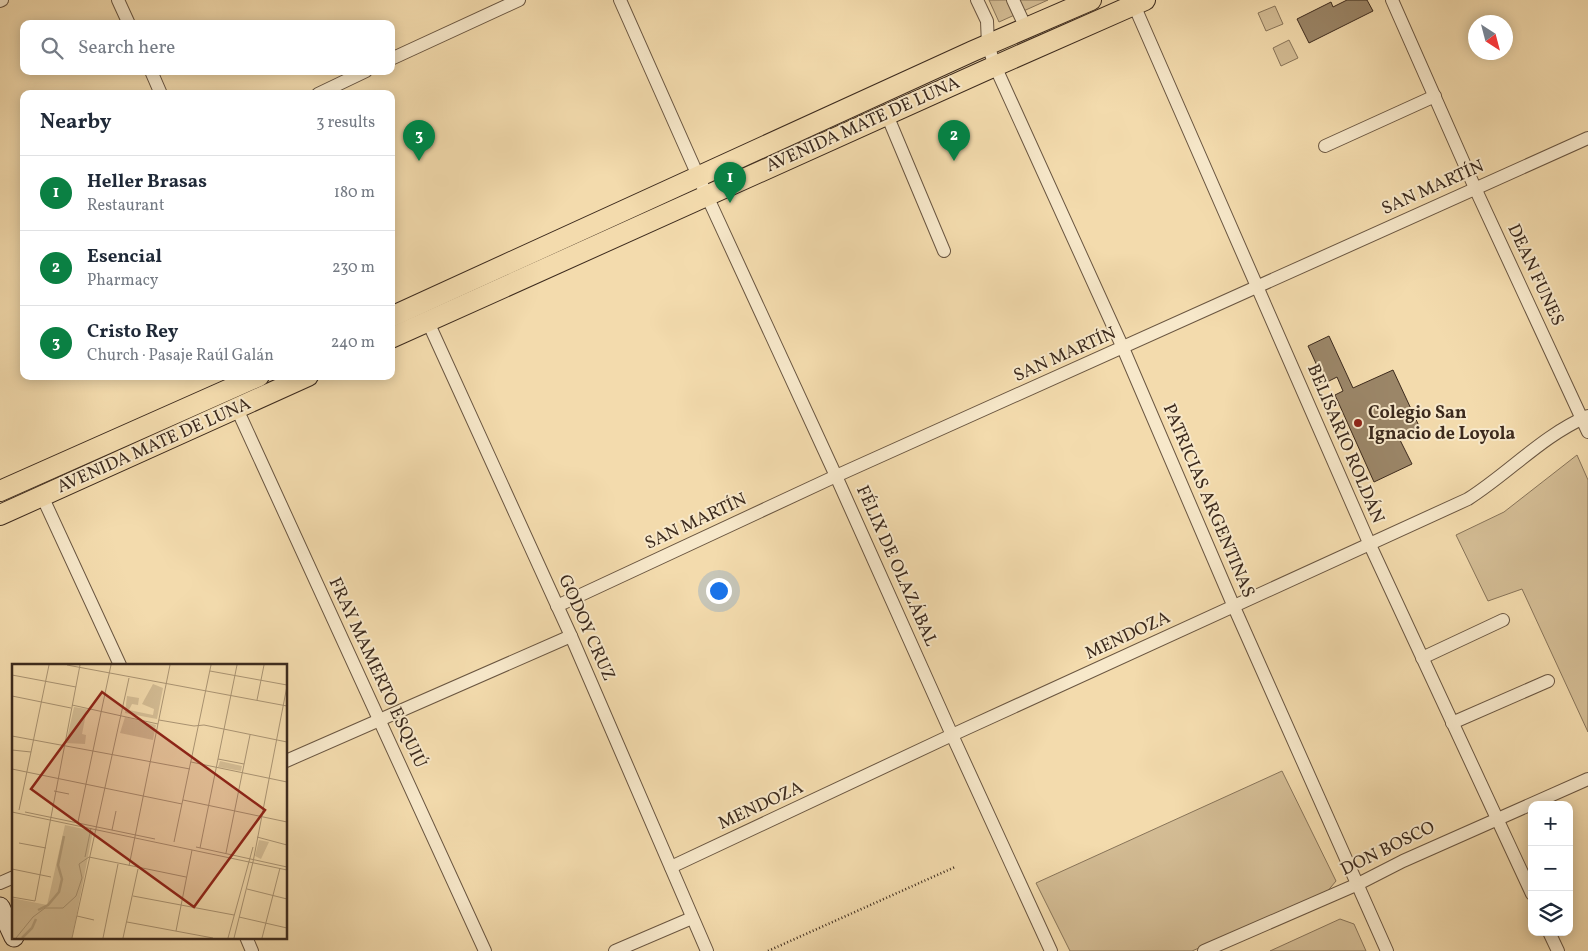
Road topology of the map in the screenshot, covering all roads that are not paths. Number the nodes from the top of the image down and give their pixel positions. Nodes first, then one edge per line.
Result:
1 (118, 0) edge
2 (519, 0) edge
3 (620, 0) edge
4 (977, 0) edge
5 (1013, 0) edge
6 (1091, 0) edge
7 (1392, 0) edge
8 (1139, 2) edge
9 (127, 20) edge
10 (1026, 28) junction
11 (988, 45) junction
12 (395, 58) edge
13 (995, 66) junction
14 (153, 75) edge
15 (358, 75) edge
16 (159, 90) edge
17 (326, 90) edge
18 (1435, 96) junction
19 (887, 115) junction
20 (1588, 138) edge
21 (1325, 146) dead end
22 (698, 177) junction
23 (1475, 188) junction
24 (707, 196) junction
25 (944, 251) dead end
26 (1258, 286) junction
27 (395, 315) edge
28 (428, 322) junction
29 (395, 336) edge
30 (1123, 348) junction
31 (250, 380) edge
32 (299, 380) edge
33 (237, 409) junction
34 (1585, 417) edge
35 (1588, 432) edge
36 (836, 476) junction
37 (0, 491) edge
38 (42, 496) junction
39 (0, 516) edge
40 (1370, 545) junction
41 (557, 606) junction
42 (1234, 606) junction
43 (1502, 620) dead end
44 (571, 636) junction
45 (1422, 658) junction
46 (120, 664) edge
47 (1548, 681) dead end
48 (380, 721) junction
49 (1452, 723) junction
50 (952, 735) junction
51 (288, 760) edge
52 (1588, 779) edge
53 (1497, 818) junction
54 (671, 867) junction
55 (12, 878) edge
56 (0, 883) edge
57 (1358, 884) junction
58 (1531, 891) edge
59 (0, 907) edge
60 (692, 918) junction
61 (12, 933) edge
62 (1551, 936) edge
63 (14, 938) edge
64 (246, 938) edge
65 (20, 951) edge
66 (252, 951) edge
67 (485, 951) edge
68 (615, 951) edge
69 (707, 951) edge
70 (1052, 951) edge
71 (1204, 951) edge
72 (1387, 951) edge
73 (1558, 951) edge

1 - 9 street
2 - 12 street
3 - 22 street, FÉLIX DE OLAZÁBAL
4 - 11 street, PATRICIAS ARGENTINAS
5 - 10 street
6 - 10 main road, AVENIDA MATE DE LUNA
7 - 18 street, DEAN FUNES
8 - 13 main road, AVENIDA MATE DE LUNA
8 - 26 street, BELISARIO ROLDÁN
10 - 11 main road, AVENIDA MATE DE LUNA
11 - 13 street, PATRICIAS ARGENTINAS
11 - 22 main road, AVENIDA MATE DE LUNA
13 - 19 main road, AVENIDA MATE DE LUNA
13 - 30 street, PATRICIAS ARGENTINAS
14 - 16 street
15 - 17 street
18 - 21 street
18 - 23 street, DEAN FUNES
19 - 24 main road, AVENIDA MATE DE LUNA
19 - 25 street
20 - 23 street, SAN MARTÍN
22 - 24 street, FÉLIX DE OLAZÁBAL
22 - 27 main road, AVENIDA MATE DE LUNA
23 - 26 street, SAN MARTÍN
23 - 34 street, DEAN FUNES
24 - 28 main road, AVENIDA MATE DE LUNA
24 - 36 street, FÉLIX DE OLAZÁBAL
26 - 30 street, SAN MARTÍN
26 - 40 street, BELISARIO ROLDÁN
28 - 29 main road, AVENIDA MATE DE LUNA
28 - 41 street, GODOY CRUZ
30 - 36 street, SAN MARTÍN
30 - 42 street, PATRICIAS ARGENTINAS
31 - 37 main road, AVENIDA MATE DE LUNA
32 - 33 main road, AVENIDA MATE DE LUNA
33 - 38 main road, AVENIDA MATE DE LUNA
33 - 48 street, FRAY MAMERTO ESQUIÚ
34 - 35 street, DEAN FUNES
34 - 40 street, MENDOZA
36 - 41 street, SAN MARTÍN
36 - 50 street, FÉLIX DE OLAZÁBAL
38 - 39 main road, AVENIDA MATE DE LUNA
38 - 46 street
40 - 42 street, MENDOZA
40 - 45 street, BELISARIO ROLDÁN
41 - 44 street, GODOY CRUZ
42 - 50 street, MENDOZA
42 - 57 street, PATRICIAS ARGENTINAS
43 - 45 street
44 - 48 street
44 - 54 street, GODOY CRUZ
45 - 49 street, BELISARIO ROLDÁN
47 - 49 street
48 - 51 street
48 - 67 street, FRAY MAMERTO ESQUIÚ
49 - 53 street, BELISARIO ROLDÁN
50 - 54 street, MENDOZA
50 - 70 street, FÉLIX DE OLAZÁBAL
52 - 53 street, DON BOSCO
53 - 57 street, DON BOSCO
53 - 58 street, BELISARIO ROLDÁN
54 - 60 street, GODOY CRUZ
55 - 56 street
57 - 71 street, DON BOSCO
57 - 72 street, PATRICIAS ARGENTINAS
59 - 61 main road
60 - 68 street
60 - 69 street, GODOY CRUZ
62 - 73 street
63 - 65 main road
64 - 66 street

